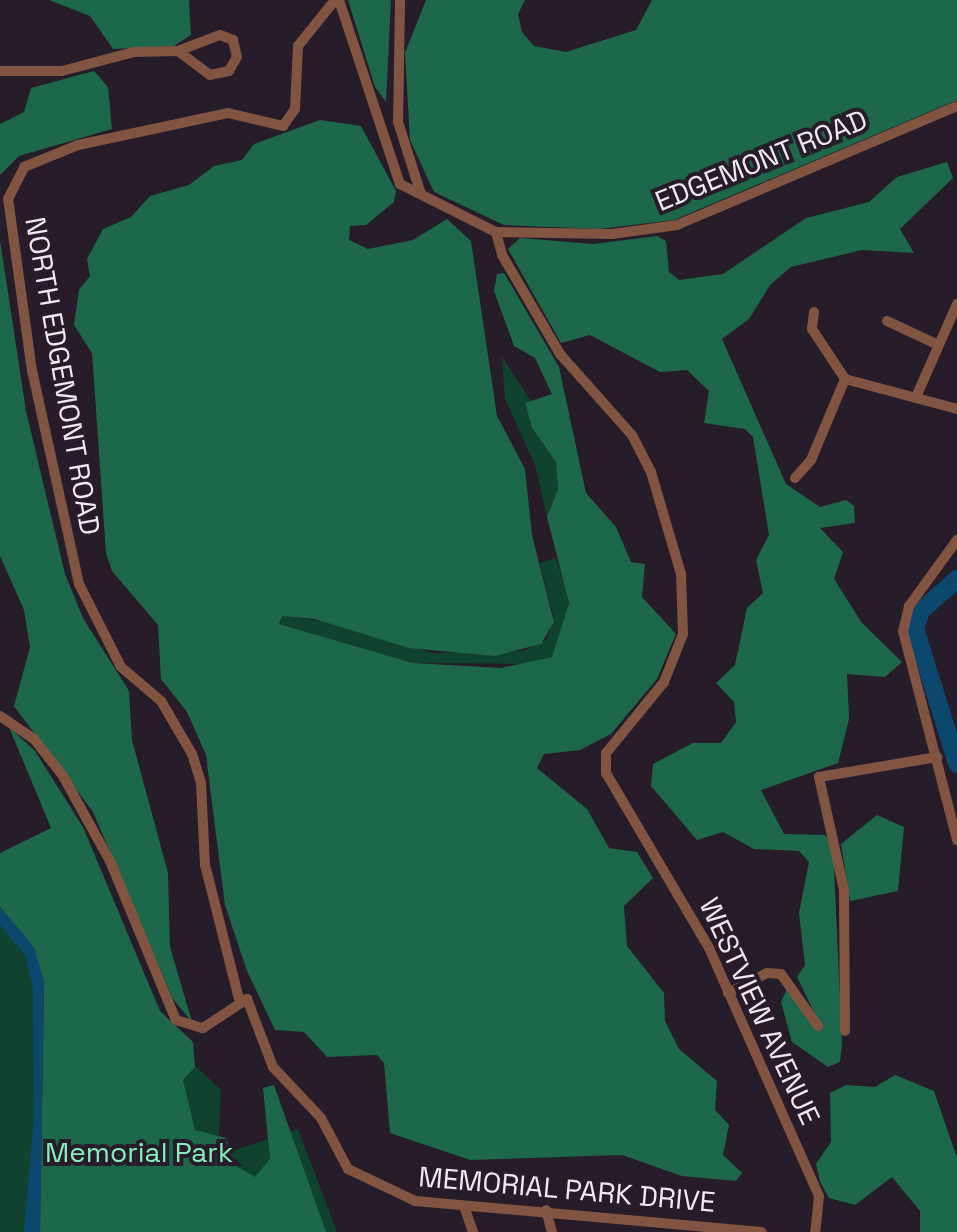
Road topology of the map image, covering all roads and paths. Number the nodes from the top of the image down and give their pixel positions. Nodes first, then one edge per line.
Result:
1 (337, 0) edge
2 (400, 0) edge
3 (178, 51) junction
4 (0, 71) edge
5 (957, 106) edge
6 (421, 194) junction
7 (496, 232) junction
8 (957, 304) edge
9 (814, 312) dead end
10 (887, 321) dead end
11 (934, 343) junction
12 (845, 379) junction
13 (916, 397) junction
14 (957, 409) edge
15 (795, 478) dead end
16 (957, 540) edge
17 (0, 716) edge
18 (937, 757) junction
19 (957, 840) edge
20 (728, 993) junction
21 (239, 999) junction
22 (818, 1026) dead end
23 (845, 1031) dead end
24 (464, 1206) junction
25 (546, 1210) junction
26 (473, 1232) edge
27 (552, 1232) edge
28 (762, 1232) edge
29 (815, 1232) edge

1 - 6 street, EDGEMONT ROAD
1 - 21 street, NORTH EDGEMONT ROAD
2 - 6 street
3 - 3 street
3 - 4 street
5 - 7 street, EDGEMONT ROAD
6 - 7 street, EDGEMONT ROAD
7 - 20 street, WESTVIEW AVENUE
8 - 11 street
9 - 12 street
10 - 11 street
11 - 13 street
12 - 13 street
12 - 15 street
13 - 14 street
16 - 18 street
17 - 21 street
18 - 19 street
18 - 23 street
20 - 22 street
20 - 29 street, WESTVIEW AVENUE
21 - 24 street, MEMORIAL PARK DRIVE
24 - 25 street, MEMORIAL PARK DRIVE
24 - 26 street
25 - 27 street
25 - 28 street, MEMORIAL PARK DRIVE

